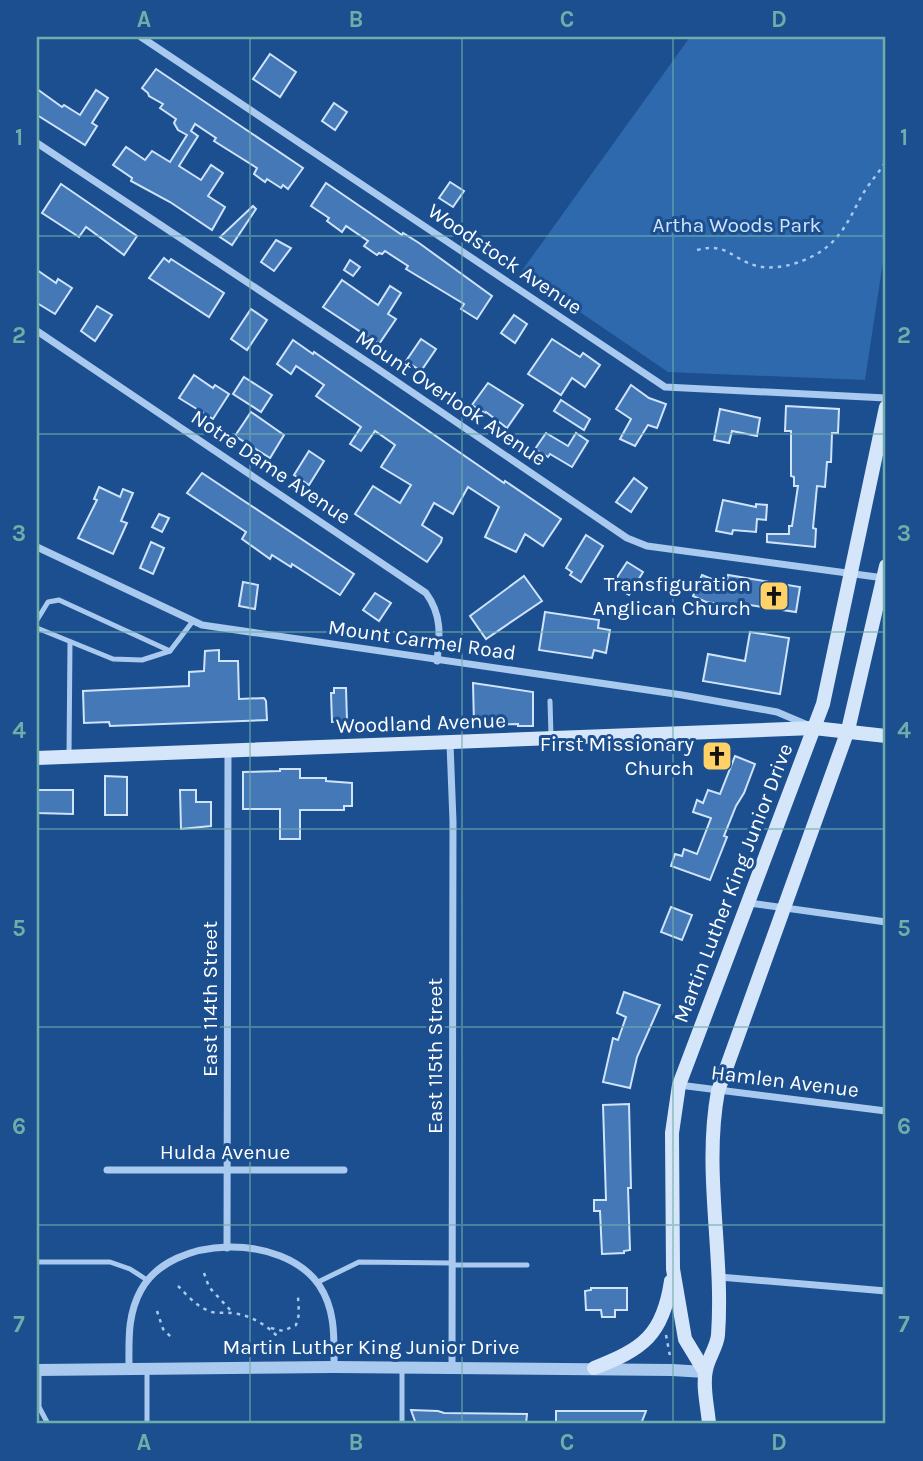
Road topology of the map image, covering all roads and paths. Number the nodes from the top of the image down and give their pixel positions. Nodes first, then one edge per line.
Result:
1 (141, 37) edge
2 (37, 144) edge
3 (886, 161) edge
4 (697, 250) dead end
5 (37, 331) edge
6 (886, 398) edge
7 (886, 407) edge
8 (37, 547) edge
9 (885, 572) edge
10 (851, 575) junction
11 (37, 620) edge
12 (193, 621) junction
13 (37, 628) edge
14 (70, 642) junction
15 (170, 651) junction
16 (437, 661) junction
17 (550, 701) dead end
18 (814, 728) junction
19 (848, 730) junction
20 (886, 736) edge
21 (551, 739) junction
22 (450, 744) junction
23 (228, 751) junction
24 (69, 757) junction
25 (37, 758) edge
26 (749, 903) junction
27 (784, 907) junction
28 (886, 922) edge
29 (679, 1085) junction
30 (718, 1091) junction
31 (886, 1111) edge
32 (107, 1170) dead end
33 (227, 1170) junction
34 (344, 1170) dead end
35 (227, 1248) junction
36 (37, 1262) edge
37 (452, 1264) junction
38 (527, 1265) dead end
39 (673, 1269) junction
40 (204, 1273) dead end
41 (718, 1277) junction
42 (147, 1280) junction
43 (317, 1282) junction
44 (178, 1286) dead end
45 (886, 1291) edge
46 (298, 1297) dead end
47 (157, 1311) dead end
48 (233, 1313) junction
49 (271, 1328) junction
50 (666, 1328) dead end
51 (172, 1338) dead end
52 (281, 1339) dead end
53 (670, 1358) dead end
54 (334, 1367) junction
55 (402, 1368) junction
56 (452, 1368) junction
57 (594, 1368) junction
58 (129, 1369) junction
59 (147, 1369) junction
60 (38, 1370) edge
61 (705, 1372) junction
62 (48, 1424) edge
63 (147, 1424) edge
64 (402, 1424) edge
65 (709, 1424) edge

1 - 6 street, Woodstock Avenue
2 - 10 street, Mount Overlook Avenue
3 - 4 path
5 - 16 street, Notre Dame Avenue
7 - 10 main road, Martin Luther King Junior Drive
8 - 12 street, Mount Carmel Road
9 - 10 street, Mount Overlook Avenue
9 - 19 main road
10 - 18 main road, Martin Luther King Junior Drive
11 - 15 lane
12 - 15 lane
12 - 16 street, Mount Carmel Road
13 - 14 lane
14 - 15 lane
14 - 24 lane
16 - 18 street, Mount Carmel Road
17 - 21 lane
18 - 19 main road, Woodland Avenue
18 - 21 main road, Woodland Avenue
18 - 26 main road, Martin Luther King Junior Drive
19 - 20 main road, Woodland Avenue
19 - 27 main road
21 - 22 main road, Woodland Avenue
22 - 23 main road, Woodland Avenue
22 - 37 street, East 115th Street
23 - 24 main road, Woodland Avenue
23 - 33 street, East 114th Street
24 - 25 main road, Woodland Avenue
26 - 27 street
26 - 29 main road, Martin Luther King Junior Drive
27 - 28 street
27 - 30 main road
29 - 30 street, Hamlen Avenue
29 - 39 main road, Martin Luther King Junior Drive
30 - 31 street, Hamlen Avenue
30 - 41 main road
32 - 33 street, Hulda Avenue
33 - 34 street, Hulda Avenue
33 - 35 street, East 114th Street
35 - 42 street
35 - 43 street
36 - 42 lane
37 - 38 lane
37 - 43 lane
37 - 56 street, East 115th Street
39 - 57 main road
39 - 61 main road, Martin Luther King Junior Drive
40 - 48 path
41 - 45 street
41 - 61 main road
42 - 58 street
43 - 54 street
44 - 48 path
46 - 49 path
47 - 51 path
48 - 49 path
49 - 52 path
50 - 53 path
54 - 55 street, Martin Luther King Junior Drive
54 - 59 street, Martin Luther King Junior Drive
55 - 56 street, Martin Luther King Junior Drive
55 - 64 lane
56 - 57 street, Martin Luther King Junior Drive
57 - 61 street, Martin Luther King Junior Drive
58 - 59 street, Martin Luther King Junior Drive
58 - 60 street, Martin Luther King Junior Drive
59 - 63 lane
60 - 62 lane
61 - 65 main road

